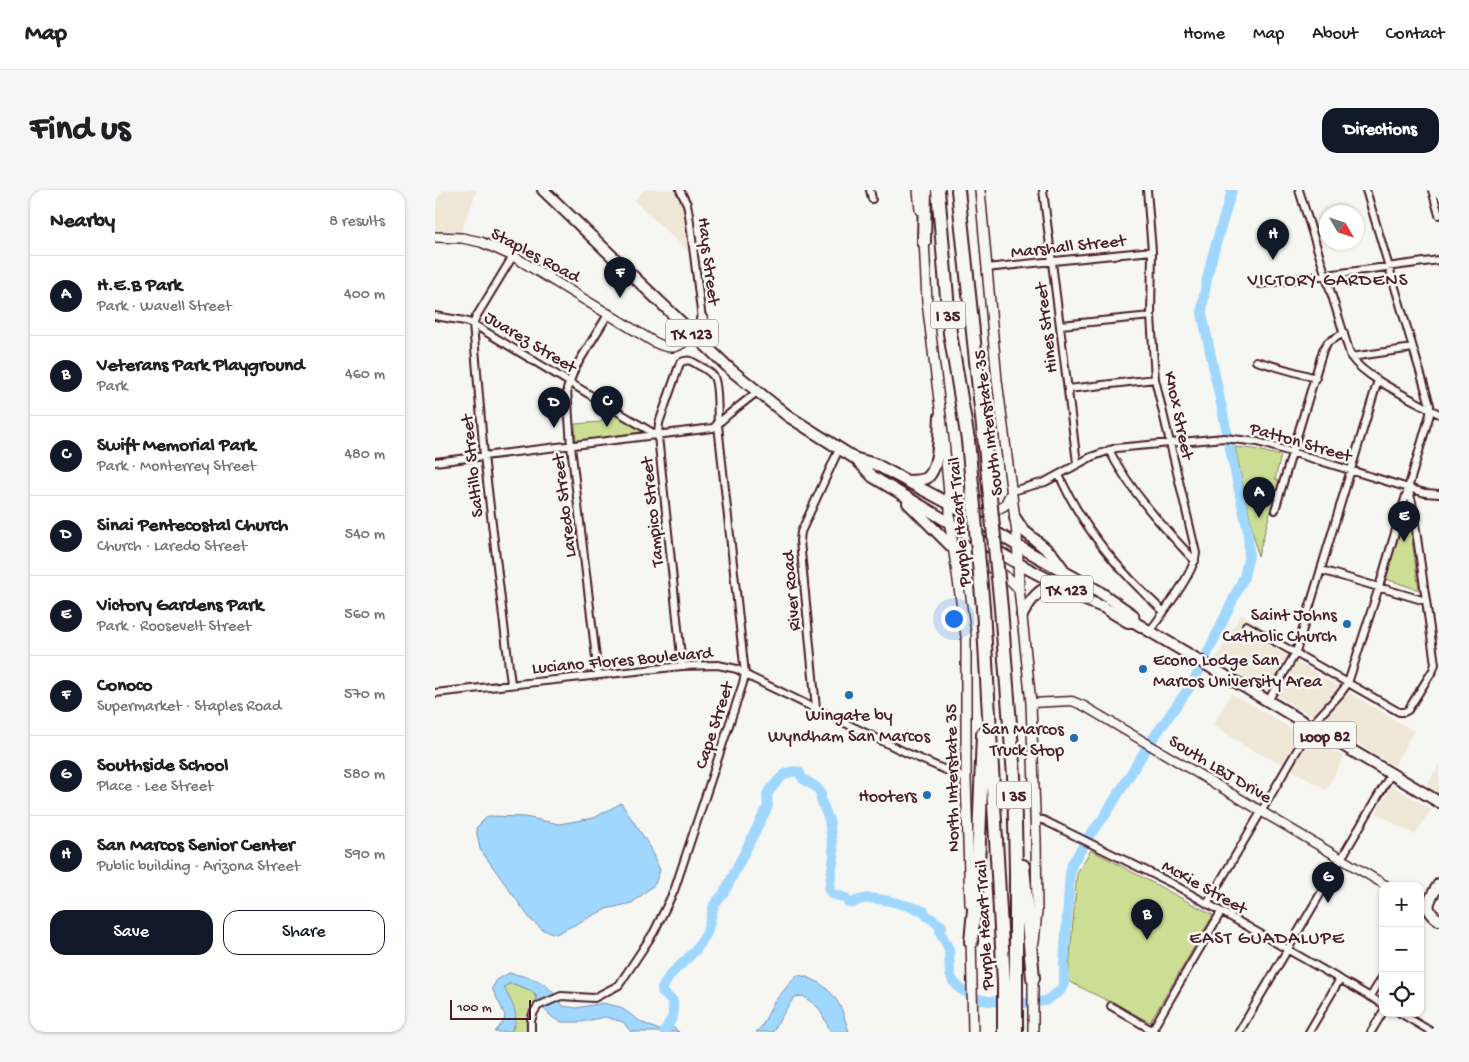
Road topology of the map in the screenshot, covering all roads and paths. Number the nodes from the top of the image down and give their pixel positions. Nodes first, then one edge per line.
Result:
1 (544, 190) edge
2 (681, 190) edge
3 (870, 190) edge
4 (917, 190) edge
5 (925, 190) edge
6 (938, 190) edge
7 (958, 190) edge
8 (965, 190) edge
9 (980, 190) edge
10 (1043, 190) edge
11 (1147, 190) edge
12 (1299, 190) edge
13 (1366, 190) edge
14 (1432, 190) edge
15 (871, 199) dead end
16 (1439, 214) edge
17 (435, 236) edge
18 (924, 242) junction
19 (1152, 251) junction
20 (965, 254) junction
21 (513, 256) junction
22 (1439, 260) edge
23 (1052, 261) junction
24 (1389, 267) junction
25 (986, 268) junction
26 (1325, 276) junction
27 (1259, 284) dead end
28 (609, 313) junction
29 (435, 316) edge
30 (1151, 316) junction
31 (702, 318) junction
32 (680, 322) junction
33 (473, 324) junction
34 (1061, 325) junction
35 (1343, 333) junction
36 (693, 334) junction
37 (708, 348) junction
38 (1413, 348) junction
39 (1351, 357) junction
40 (684, 360) joint
41 (1257, 361) dead end
42 (1316, 378) junction
43 (1155, 379) junction
44 (1378, 380) junction
45 (569, 381) junction
46 (1068, 389) junction
47 (757, 392) junction
48 (1431, 409) junction
49 (1439, 414) edge
50 (940, 416) junction
51 (718, 426) junction
52 (658, 436) junction
53 (1169, 443) junction
54 (571, 446) junction
55 (839, 449) junction
56 (1109, 450) junction
57 (1292, 453) junction
58 (484, 456) junction
59 (856, 459) junction
60 (435, 462) edge
61 (945, 463) junction
62 (1077, 463) junction
63 (1351, 471) junction
64 (1059, 475) junction
65 (907, 481) junction
66 (1408, 488) junction
67 (1012, 491) junction
68 (899, 493) junction
69 (1439, 494) edge
70 (950, 504) junction
71 (1275, 510) dead end
72 (1015, 518) junction
73 (950, 525) junction
74 (1017, 546) junction
75 (953, 548) junction
76 (1195, 561) junction
77 (1017, 563) junction
78 (1321, 570) junction
79 (1065, 571) junction
80 (957, 574) junction
81 (1059, 585) junction
82 (1379, 587) junction
83 (1019, 589) junction
84 (1426, 600) junction
85 (1163, 611) junction
86 (1022, 615) junction
87 (1134, 622) junction
88 (1247, 625) dead end
89 (1150, 631) junction
90 (986, 651) junction
91 (1296, 652) junction
92 (682, 666) junction
93 (1436, 672) edge
94 (745, 674) junction
95 (598, 675) junction
96 (1348, 683) junction
97 (511, 684) junction
98 (435, 693) edge
99 (1268, 701) junction
100 (1031, 703) junction
101 (816, 708) junction
102 (1311, 727) junction
103 (1391, 774) junction
104 (966, 779) junction
105 (1014, 784) junction
106 (1439, 802) edge
107 (1261, 811) junction
108 (1035, 819) junction
109 (1342, 858) junction
110 (1381, 882) edge
111 (1439, 884) edge
112 (1207, 904) junction
113 (1424, 908) edge
114 (1424, 910) edge
115 (1221, 912) junction
116 (1439, 920) edge
117 (971, 947) junction
118 (1288, 950) junction
119 (1033, 979) junction
120 (1340, 979) junction
121 (1010, 982) junction
122 (1379, 983) edge
123 (1371, 996) junction
124 (1379, 1001) edge
125 (1111, 1006) dead end
126 (1380, 1017) edge
127 (1406, 1017) edge
128 (1010, 1027) edge
129 (1033, 1029) edge
130 (1152, 1031) edge
131 (531, 1032) edge
132 (973, 1032) edge
133 (1239, 1032) edge
134 (1309, 1032) edge
135 (1371, 1032) edge
136 (1433, 1032) edge

1 - 32 main road, TX 123
2 - 31 street, Hays Street
3 - 15 street
4 - 18 main road
5 - 18 highway
6 - 90 highway, Purple Heart Trail / I 35, bridge
7 - 20 highway, Purple Heart Trail / I 35
8 - 20 highway
9 - 25 main road, South Interstate 35
10 - 23 street, Hines Street
11 - 19 street, Knox Street
12 - 26 street
13 - 24 street
14 - 16 street
17 - 21 main road, Staples Road
18 - 50 main road
19 - 23 street, Marshall Street
19 - 30 street, Knox Street
20 - 105 highway, Purple Heart Trail / I 35, bridge
21 - 28 main road, Staples Road
21 - 33 street
22 - 24 street
23 - 25 street, Marshall Street
23 - 34 street, Hines Street
24 - 26 street
24 - 38 street
25 - 67 main road, South Interstate 35
26 - 27 street
26 - 35 street
28 - 36 main road, Staples Road
28 - 45 street, Laredo Street
29 - 33 street, Juarez Street
30 - 34 street
30 - 43 street, Knox Street
31 - 32 main road
31 - 36 street, Hays Street
31 - 37 main road
32 - 36 main road, TX 123
33 - 45 street, Juarez Street
33 - 58 street, Saltillo Street
34 - 46 street, Hines Street
35 - 39 street
35 - 42 street
36 - 37 main road, TX 123
37 - 47 main road, TX 123
38 - 39 street
38 - 48 street
39 - 44 street
40 - 51 street, Cape Street
40 - 52 street, Tampico Street
41 - 42 street
42 - 57 street
43 - 46 street
43 - 53 street, Knox Street
44 - 48 street
44 - 63 street
45 - 52 street, Juarez Street
45 - 54 street, Laredo Street
46 - 62 street, Hines Street
47 - 51 street
47 - 55 main road, TX 123
48 - 49 street
48 - 66 street
50 - 61 main road
50 - 65 main road
51 - 52 street
51 - 94 street, Cape Street
52 - 54 street
52 - 92 street, Tampico Street
53 - 56 street, Patton Street
53 - 57 street, Patton Street
53 - 76 street, Knox Street
54 - 58 street
54 - 95 street, Laredo Street
55 - 59 main road, TX 123
55 - 101 street, River Road
56 - 62 street, Patton Street
56 - 76 street
57 - 63 street, Patton Street
57 - 71 street
58 - 60 street
58 - 97 street, Saltillo Street
59 - 65 main road, TX 123
59 - 68 main road, TX 123
61 - 67 main road
61 - 70 main road
62 - 64 street, Patton Street
63 - 66 street, Patton Street
63 - 78 street
64 - 67 street, Patton Street
64 - 85 street
65 - 70 main road, TX 123
66 - 69 street, Patton Street
66 - 82 street
66 - 84 street
67 - 72 main road, South Interstate 35
68 - 73 main road, TX 123
68 - 75 main road
70 - 73 main road
70 - 74 main road, TX 123
72 - 74 main road, South Interstate 35
72 - 79 main road
73 - 75 main road, North Interstate 35
73 - 77 main road, TX 123
74 - 77 main road, South Interstate 35
74 - 79 main road, Loop 82
75 - 80 main road, North Interstate 35
76 - 85 street
77 - 81 main road, TX 123
77 - 83 main road
78 - 82 street
78 - 91 street
79 - 87 main road, Loop 82
80 - 83 main road
80 - 104 main road, North Interstate 35
81 - 86 main road
81 - 87 main road, TX 123
82 - 84 street
82 - 96 street
83 - 86 main road
84 - 93 street
85 - 89 street
86 - 100 main road
87 - 89 main road, Loop 82
88 - 91 street
89 - 99 main road, Loop 82
90 - 117 highway
90 - 121 highway, Purple Heart Trail / I 35
91 - 96 street
91 - 99 street
92 - 94 street, Luciano Flores Boulevard
92 - 95 street, Luciano Flores Boulevard
93 - 96 street
94 - 101 street, Luciano Flores Boulevard
94 - 131 street, Cape Street
95 - 97 street, Luciano Flores Boulevard
96 - 102 street
97 - 98 street, Luciano Flores Boulevard
99 - 102 main road, Loop 82
100 - 107 street, South LBJ Drive
100 - 108 main road
101 - 104 street, Luciano Flores Boulevard
102 - 103 main road, Loop 82
102 - 107 street
103 - 106 main road, Loop 82
103 - 109 street
104 - 117 main road, North Interstate 35
105 - 119 highway
105 - 121 highway, Purple Heart Trail / I 35
107 - 109 street, South LBJ Drive
107 - 112 street
108 - 112 street, McKie Street
108 - 119 main road
109 - 110 street, South LBJ Drive
109 - 118 street
111 - 113 main road
112 - 115 street, McKie Street
114 - 116 main road
115 - 118 street, McKie Street
115 - 130 street
117 - 132 main road, North Interstate 35
118 - 120 street, McKie Street
118 - 133 street
119 - 129 main road
120 - 123 street, McKie Street
120 - 134 street
121 - 128 highway, Purple Heart Trail / I 35
122 - 123 street
123 - 124 street, McKie Street
125 - 130 street
126 - 135 street
127 - 136 street

